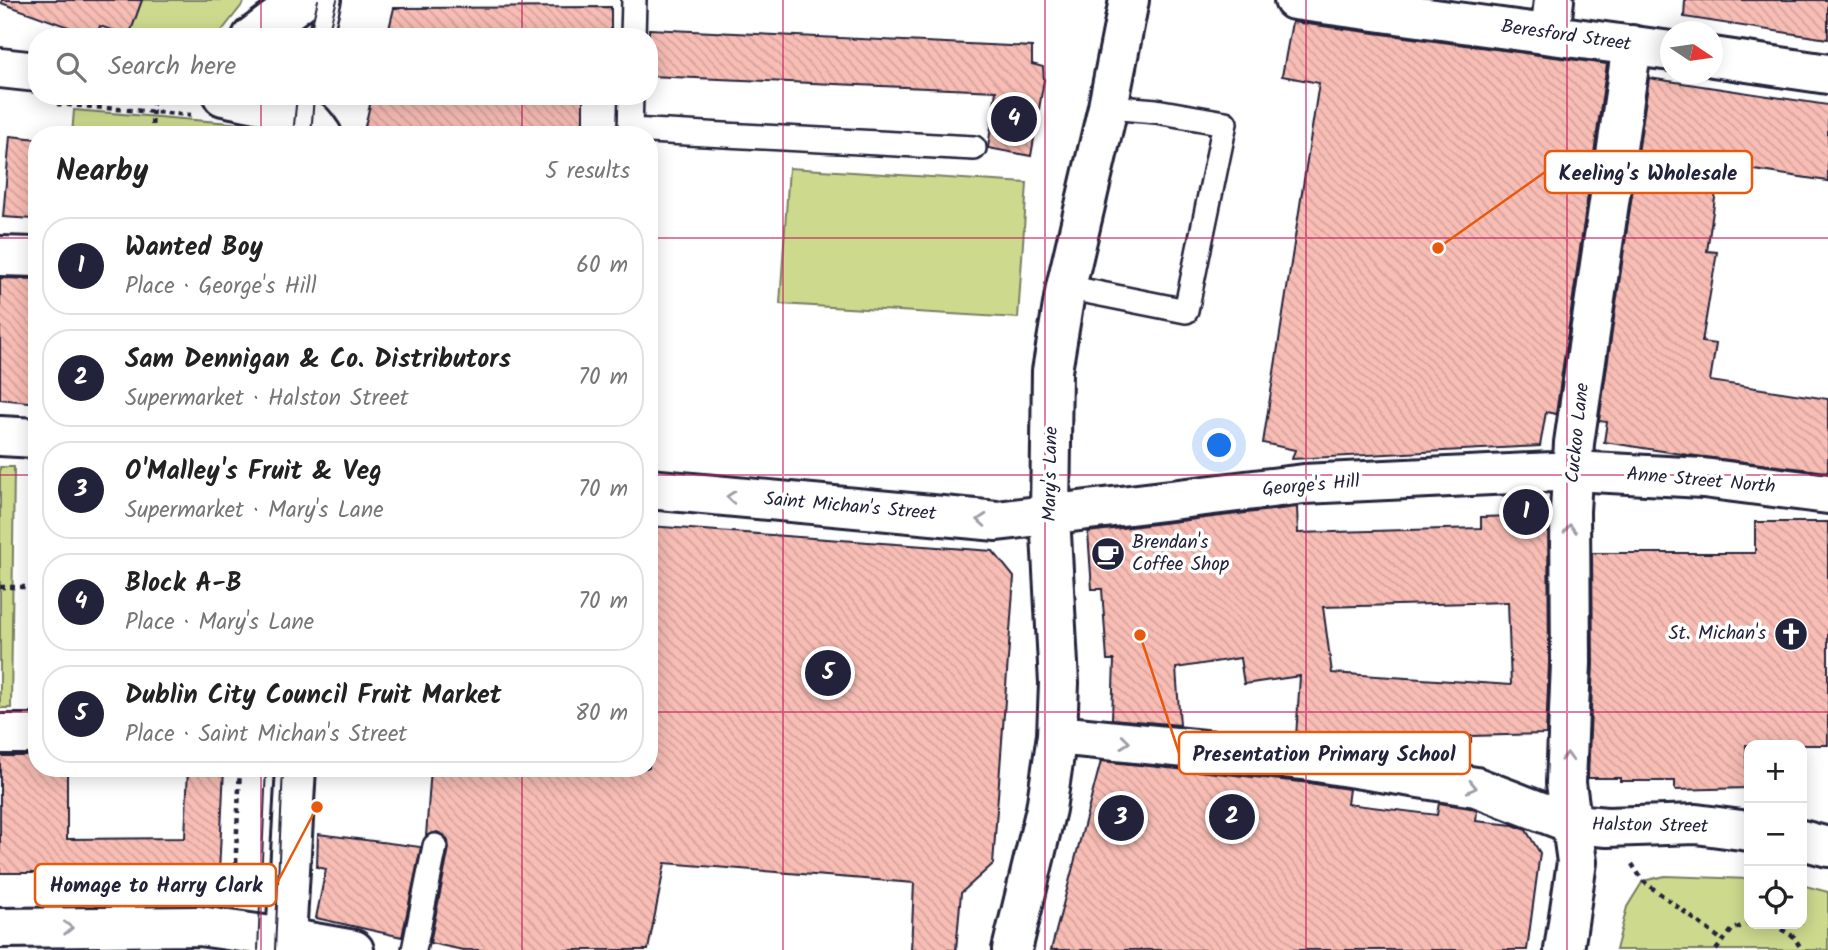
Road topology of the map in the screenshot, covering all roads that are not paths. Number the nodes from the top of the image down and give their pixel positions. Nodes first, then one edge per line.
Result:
1 (302, 0) edge
2 (329, 0) edge
3 (634, 0) edge
4 (1129, 0) edge
5 (1294, 0) edge
6 (1333, 2) edge
7 (1552, 17) edge
8 (264, 28) edge
9 (322, 28) edge
10 (633, 28) edge
11 (1632, 45) junction
12 (1660, 49) edge
13 (1723, 58) edge
14 (0, 68) edge
15 (1828, 74) edge
16 (28, 81) edge
17 (631, 105) edge
18 (212, 106) edge
19 (1108, 107) junction
20 (312, 117) edge
21 (261, 119) edge
22 (630, 126) edge
23 (658, 131) edge
24 (974, 148) dead end
25 (0, 256) edge
26 (28, 257) edge
27 (1066, 287) junction
28 (0, 436) edge
29 (28, 438) edge
30 (1573, 471) junction
31 (658, 490) edge
32 (1828, 494) edge
33 (1050, 515) junction
34 (0, 734) edge
35 (28, 734) edge
36 (1057, 735) junction
37 (295, 777) edge
38 (1590, 826) junction
39 (1744, 830) edge
40 (1807, 841) edge
41 (435, 846) dead end
42 (1828, 847) edge
43 (0, 928) edge
44 (272, 941) edge
45 (354, 950) edge
46 (414, 950) edge
47 (1012, 950) edge
48 (1564, 950) edge

1 - 8 street
2 - 9 lane
3 - 10 lane
4 - 19 street, Mary's Lane
5 - 6 street, Beresford Street
6 - 7 street, Beresford Street
7 - 11 street, Beresford Street
11 - 12 street, Beresford Street
11 - 30 street, Cuckoo Lane
13 - 15 street
14 - 16 street
17 - 22 lane
18 - 21 street
19 - 27 street, Mary's Lane
19 - 27 lane
20 - 21 street
23 - 24 lane
25 - 26 street
27 - 33 street, Mary's Lane
28 - 29 street
30 - 32 street, Anne Street North
30 - 33 street, George's Hill
38 -> 30 street, Cuckoo Lane
33 -> 31 street, Saint Michan's Street
33 - 36 street, Mary's Lane
34 - 35 street
36 -> 38 street, Halston Street
36 - 47 street, Mary's Lane
37 - 44 street
38 - 39 street, Halston Street
38 - 48 street, Cuckoo Lane
40 - 42 street
41 - 46 lane
43 -> 44 street
44 - 45 street

